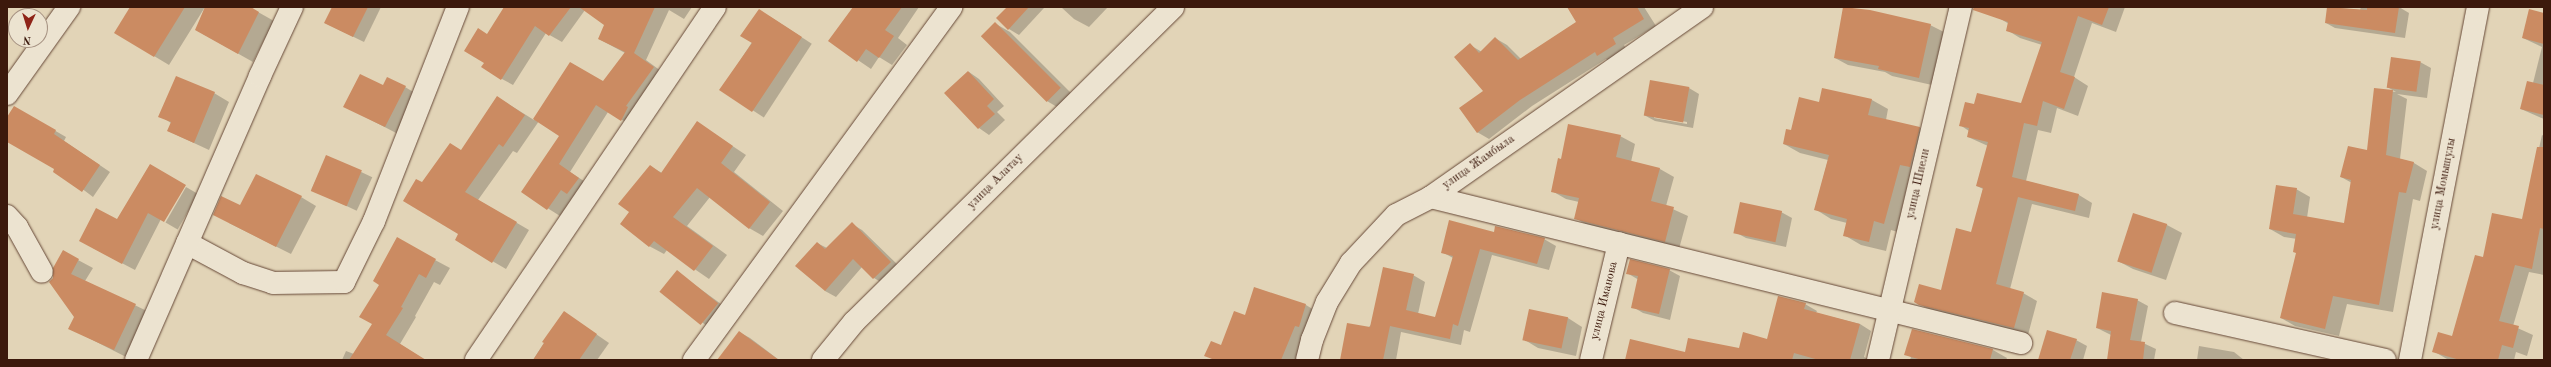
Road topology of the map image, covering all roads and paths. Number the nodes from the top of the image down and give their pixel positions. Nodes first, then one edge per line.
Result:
1 (69, 7) edge
2 (292, 7) edge
3 (458, 7) edge
4 (715, 7) edge
5 (951, 7) edge
6 (1173, 7) edge
7 (1702, 7) edge
8 (1961, 7) edge
9 (2478, 7) edge
10 (7, 94) edge
11 (1431, 196) junction
12 (7, 216) edge
13 (187, 243) junction
14 (1619, 243) junction
15 (42, 272) dead end
16 (1890, 309) junction
17 (2175, 313) dead end
18 (2021, 343) dead end
19 (136, 360) edge
20 (476, 360) edge
21 (694, 360) edge
22 (823, 360) edge
23 (1307, 360) edge
24 (1591, 360) edge
25 (1878, 360) edge
26 (2385, 360) edge
27 (2410, 360) edge

1 - 10 street
2 - 13 street
3 - 13 street
4 - 20 street
5 - 21 street
6 - 22 street, улица Алатау
7 - 11 street, улица Жамбыла
8 - 16 street, улица Шиели
9 - 27 street, улица Момышулы
11 - 14 street
11 - 23 street, улица Жамбыла
12 - 15 street
13 - 19 street
14 - 16 street
14 - 24 street, улица Иманова
16 - 18 street
16 - 25 street, улица Шиели
17 - 26 street

